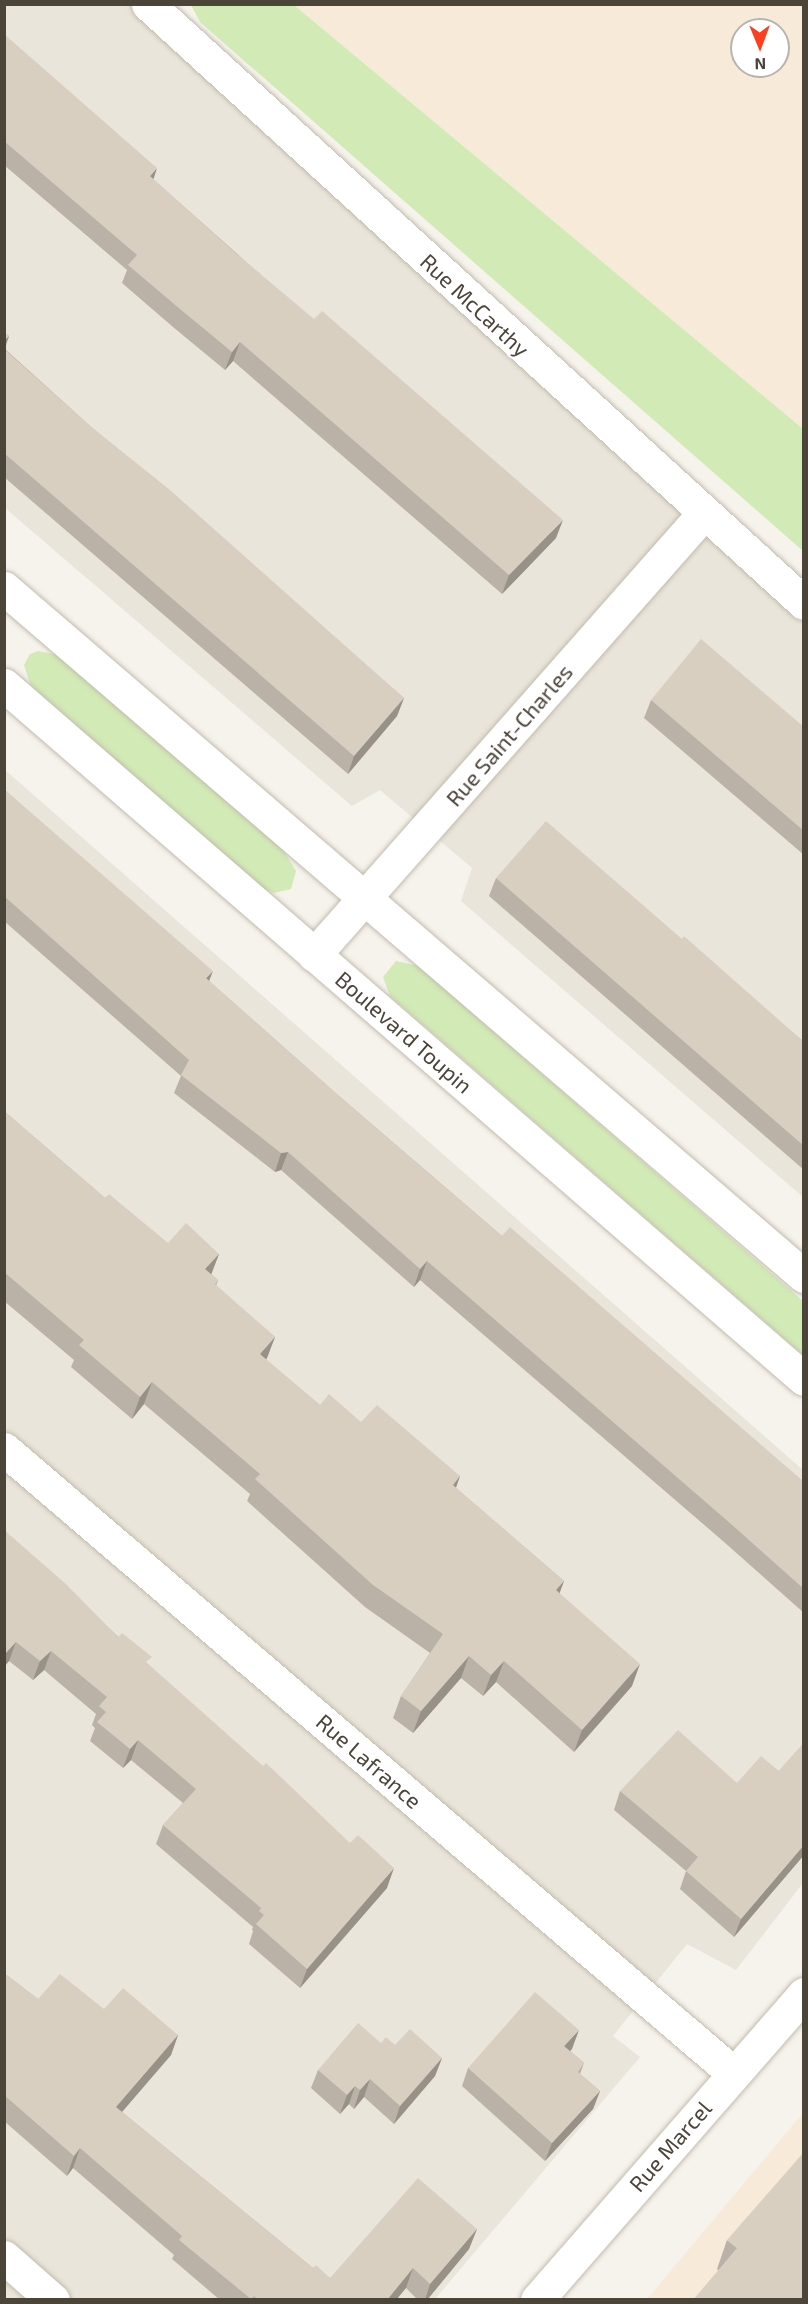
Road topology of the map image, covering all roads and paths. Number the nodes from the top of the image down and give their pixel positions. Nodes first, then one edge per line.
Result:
1 (148, 4) edge
2 (703, 514) junction
3 (7, 596) edge
4 (804, 603) edge
5 (4, 685) edge
6 (364, 898) junction
7 (314, 955) junction
8 (804, 1276) edge
9 (804, 1379) edge
10 (4, 1449) edge
11 (804, 1994) edge
12 (734, 2073) junction
13 (4, 2257) edge
14 (53, 2300) edge
15 (537, 2300) edge

1 - 2 street, Rue McCarthy
2 - 4 street, Rue McCarthy
2 - 6 street, Rue Saint-Charles
3 - 6 street
5 - 7 street, Boulevard Toupin
6 - 7 street, Rue Saint-Charles
6 - 8 street
7 - 9 street, Boulevard Toupin
10 - 12 street, Rue Lafrance
11 - 12 street, Rue Marcel
12 - 15 street, Rue Marcel
13 - 14 street

